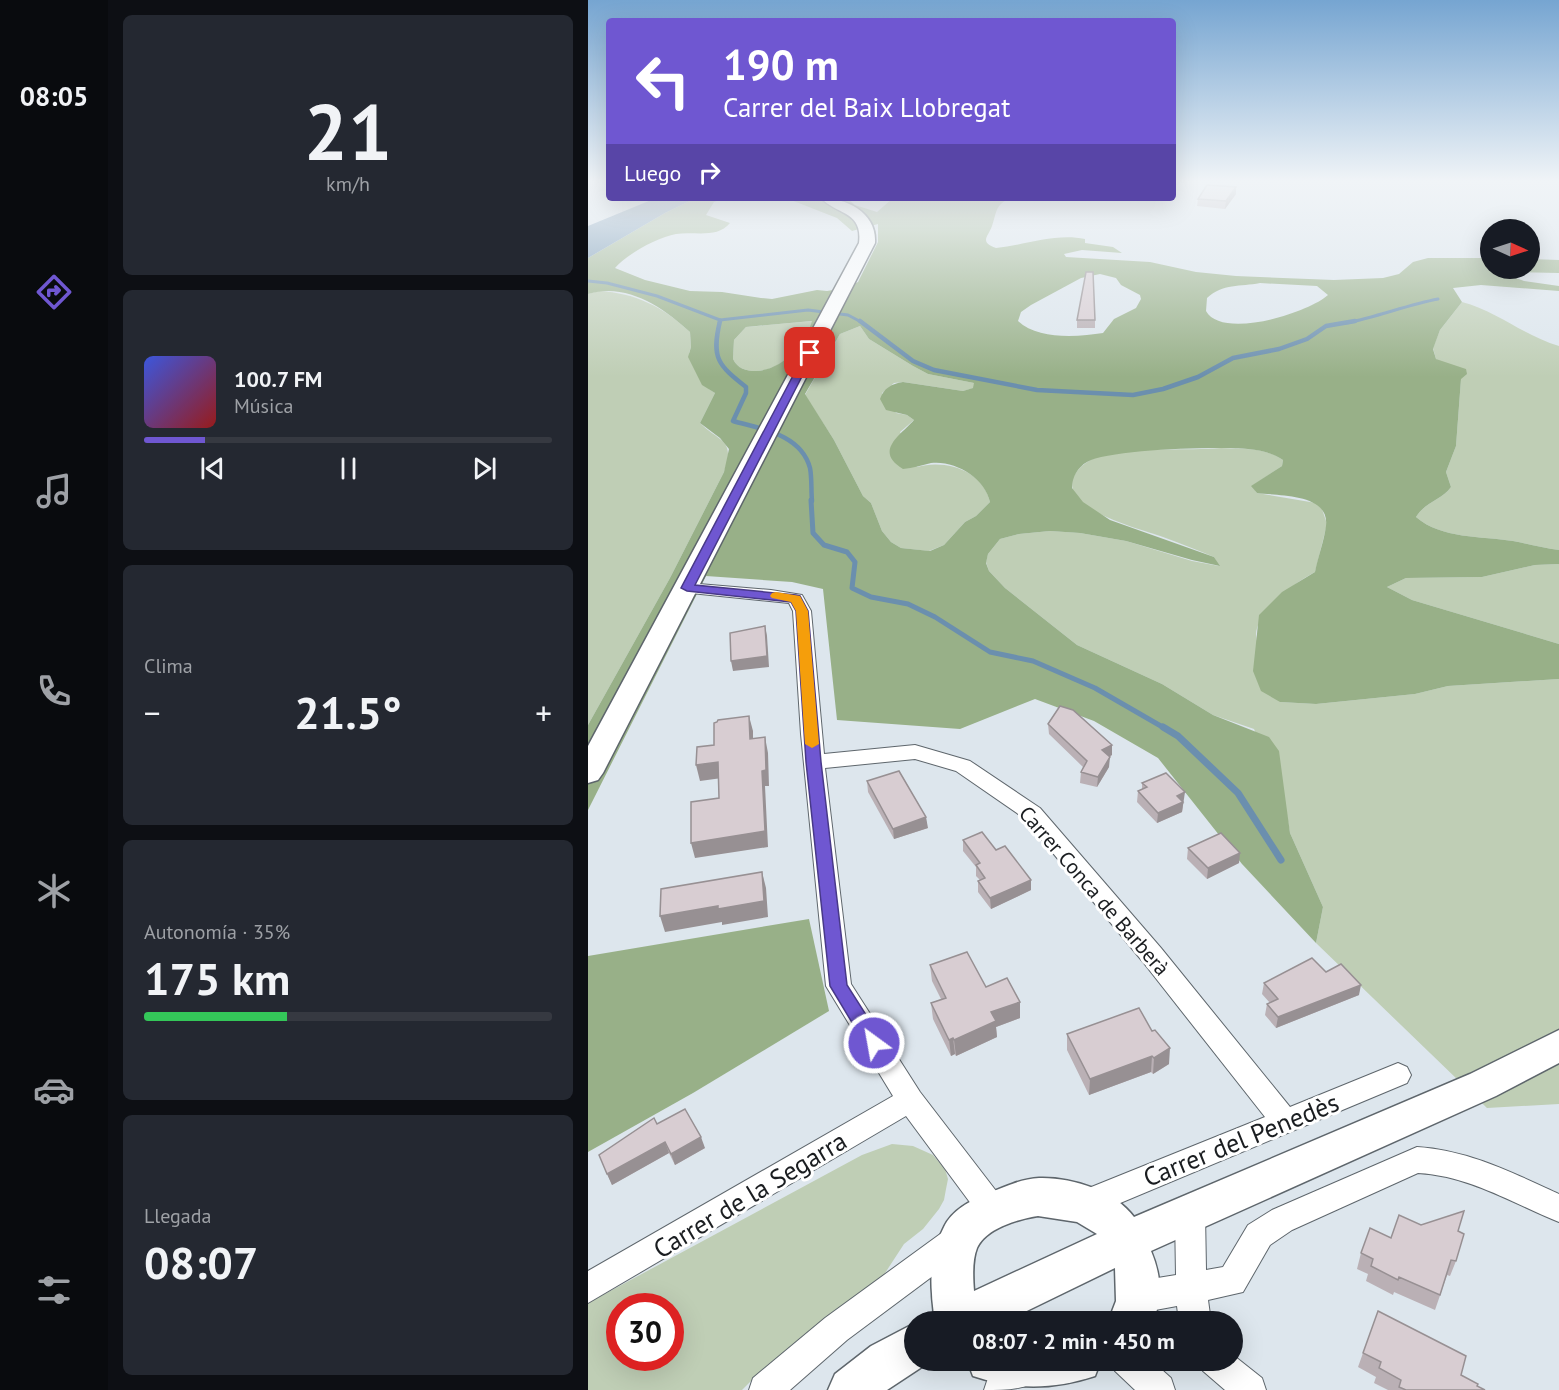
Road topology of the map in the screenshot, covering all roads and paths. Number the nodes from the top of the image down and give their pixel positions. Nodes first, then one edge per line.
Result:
1 (863, 247) edge
2 (687, 588) junction
3 (814, 762) junction
4 (588, 773) edge
5 (1559, 1045) edge
6 (1398, 1075) dead end
7 (910, 1100) junction
8 (1285, 1122) junction
9 (1084, 1204) junction
10 (1559, 1208) edge
11 (993, 1210) junction
12 (1190, 1214) junction
13 (960, 1238) junction
14 (1127, 1241) junction
15 (588, 1288) edge
16 (1191, 1288) junction
17 (955, 1311) edge
18 (977, 1311) edge
19 (1135, 1311) edge
20 (1141, 1311) edge
21 (1194, 1311) edge
22 (904, 1352) edge
23 (1021, 1371) edge
24 (1138, 1371) edge
25 (1227, 1371) edge
26 (1005, 1374) edge
27 (765, 1390) edge
28 (851, 1390) edge
29 (1160, 1390) edge
30 (1250, 1390) edge

1 - 2 main road
2 - 3 street
2 - 4 main road
3 - 7 street
3 - 8 street, Carrer Conca de Barberà
5 - 12 main road
6 - 8 street, Carrer del Penedès
7 - 11 street
7 - 15 street, Carrer de la Segarra
8 - 9 street, Carrer del Penedès
9 - 11 main road
9 - 14 main road
10 - 16 street
11 - 13 main road
12 - 14 main road
12 - 16 street
13 - 17 main road
13 - 27 street
14 - 18 main road
14 - 19 main road
16 - 20 street
16 - 21 street
22 - 28 main road
23 - 26 main road
24 - 29 street
25 - 30 street

